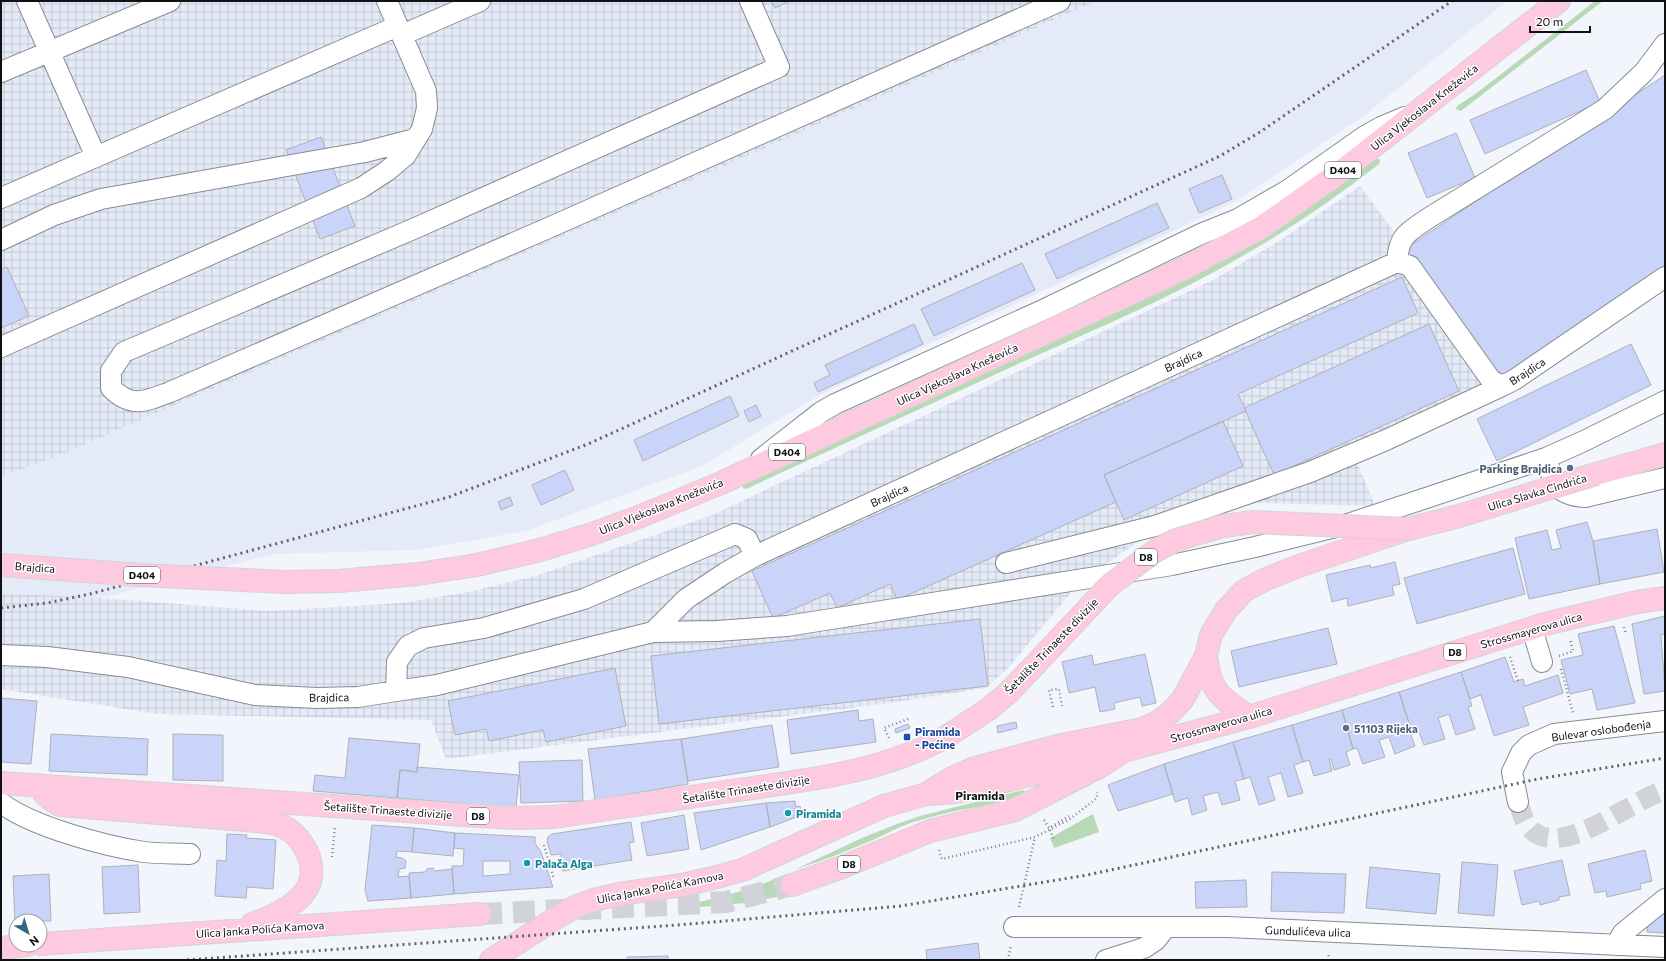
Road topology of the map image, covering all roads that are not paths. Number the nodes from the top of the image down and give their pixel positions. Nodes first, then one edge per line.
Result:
1 (27, 1) edge
2 (170, 1) edge
3 (387, 1) edge
4 (480, 1) edge
5 (750, 1) edge
6 (1060, 1) edge
7 (1559, 1) edge
8 (400, 31) junction
9 (1665, 44) edge
10 (49, 51) junction
11 (1, 72) edge
12 (415, 139) junction
13 (96, 157) junction
14 (1, 198) edge
15 (1, 240) edge
16 (1397, 262) junction
17 (1665, 277) edge
18 (1, 347) edge
19 (1502, 386) junction
20 (1665, 401) edge
21 (1665, 454) edge
22 (1546, 458) junction
23 (1665, 478) edge
24 (1408, 529) junction
25 (755, 556) junction
26 (1006, 564) dead end
27 (1, 565) edge
28 (284, 582) joint
29 (1665, 598) edge
30 (1532, 628) junction
31 (653, 632) junction
32 (1, 655) edge
33 (1206, 656) junction
34 (1554, 664) road end
35 (396, 691) junction
36 (1249, 717) junction
37 (1665, 721) edge
38 (1124, 751) junction
39 (1, 782) edge
40 (38, 785) junction
41 (926, 794) junction
42 (1518, 802) tunnel mouth
43 (1, 804) edge
44 (190, 854) dead end
45 (792, 885) tunnel mouth
46 (1665, 899) edge
47 (480, 914) tunnel mouth
48 (1014, 927) dead end
49 (1166, 927) junction
50 (238, 930) junction
51 (48, 943) edge
52 (1665, 947) edge
53 (1607, 950) edge
54 (497, 956) edge
55 (1106, 960) edge

1 - 10 street
2 - 10 street
3 - 8 street
4 - 8 street
5 - 6 street
7 - 28 main road, Ulica Vjekoslava Kneževića / D404
8 - 12 street
8 - 13 street
9 - 16 street
10 - 11 street
10 - 13 street
12 - 15 street
12 - 18 street
13 - 14 street
16 - 19 street, Brajdica
16 - 25 street, Brajdica
17 - 19 street, Brajdica
19 - 26 street
20 - 22 street, Brajdica
21 - 24 main road, Ulica Slavka Cindrića / D8, bridge
22 - 23 street
22 - 31 street, Brajdica
24 - 33 main road
24 - 40 main road, Šetalište Trinaeste divizije / D8, bridge
25 - 31 street, Brajdica
25 - 35 street
27 - 28 main road, Brajdica / D404, bridge
29 - 30 main road, Strossmayerova ulica / D8
30 - 34 street
30 - 36 main road, Strossmayerova ulica / D8
31 - 35 street, Brajdica
32 - 35 street, Brajdica
33 - 36 main road
33 - 41 main road
36 - 38 main road, Strossmayerova ulica / D8
37 - 42 street, Bulevar oslobođenja
38 - 41 main road, Ulica Janka Polića Kamova
38 - 45 main road, Strossmayerova ulica / D8
39 - 40 main road, Šetalište Trinaeste divizije / D8
40 - 50 main road
41 - 54 main road, Ulica Janka Polića Kamova
43 - 44 street
46 - 53 street
47 - 50 main road, Ulica Janka Polića Kamova
48 - 49 street, Gundulićeva ulica
49 - 53 street, Gundulićeva ulica
49 - 55 street
50 - 51 main road, Ulica Janka Polića Kamova
52 - 53 street, Gundulićeva ulica

